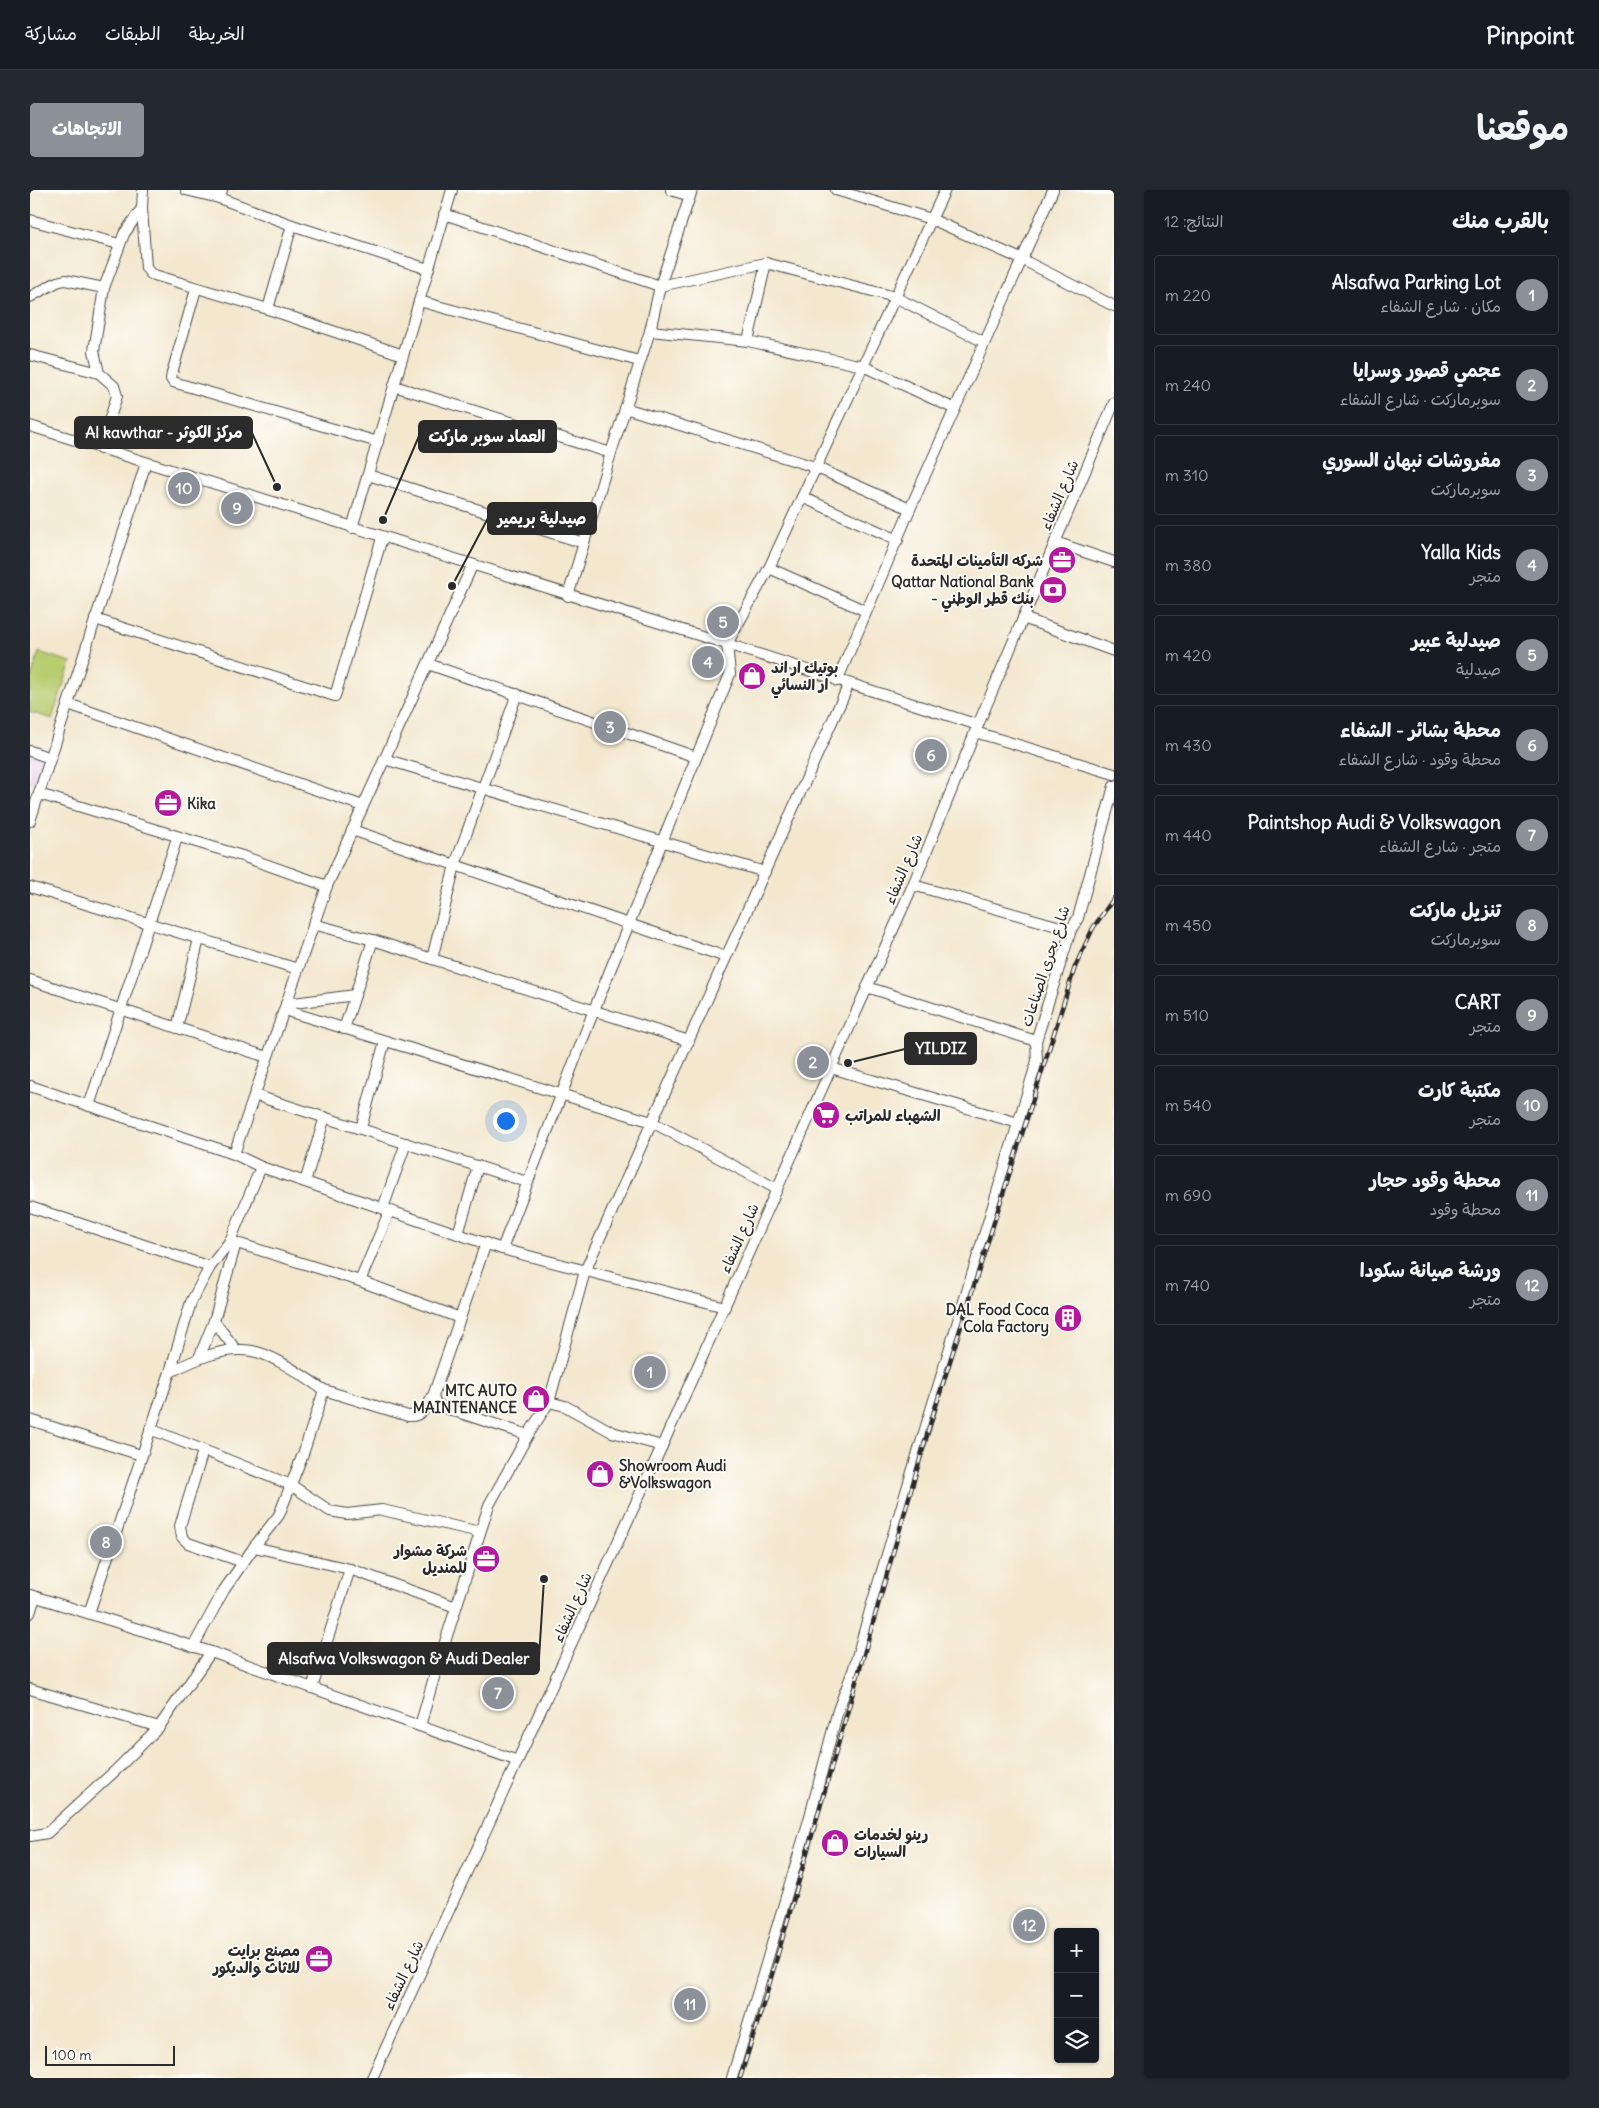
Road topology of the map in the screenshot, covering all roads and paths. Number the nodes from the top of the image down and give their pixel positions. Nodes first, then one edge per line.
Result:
1 (143, 190) edge
2 (186, 190) edge
3 (452, 190) edge
4 (671, 190) edge
5 (836, 190) edge
6 (945, 190) edge
7 (1053, 190) edge
8 (691, 193) edge
9 (220, 194) edge
10 (142, 208) junction
11 (444, 214) junction
12 (30, 220) edge
13 (931, 220) junction
14 (292, 225) junction
15 (119, 244) junction
16 (1021, 259) junction
17 (766, 263) junction
18 (428, 269) junction
19 (660, 286) junction
20 (104, 288) junction
21 (196, 289) junction
22 (30, 297) edge
23 (895, 297) junction
24 (419, 301) junction
25 (1114, 306) edge
26 (268, 310) junction
27 (650, 331) junction
28 (748, 341) junction
29 (984, 342) junction
30 (30, 355) edge
31 (403, 355) junction
32 (640, 361) junction
33 (863, 366) junction
34 (99, 373) junction
35 (394, 386) junction
36 (1114, 403) edge
37 (625, 408) junction
38 (955, 409) junction
39 (30, 426) edge
40 (1109, 426) edge
41 (378, 442) junction
42 (100, 449) junction
43 (610, 453) junction
44 (146, 463) junction
45 (815, 467) junction
46 (368, 474) junction
47 (802, 497) junction
48 (910, 509) junction
49 (352, 528) junction
50 (382, 538) junction
51 (898, 540) junction
52 (1055, 542) junction
53 (584, 543) junction
54 (1114, 562) edge
55 (472, 566) junction
56 (769, 568) junction
57 (568, 596) junction
58 (866, 611) junction
59 (1023, 618) junction
60 (96, 619) junction
61 (727, 644) junction
62 (1114, 651) edge
63 (428, 664) junction
64 (837, 681) junction
65 (849, 684) junction
66 (517, 694) junction
67 (68, 704) junction
68 (976, 729) junction
69 (30, 751) edge
70 (696, 757) junction
71 (50, 758) junction
72 (384, 759) junction
73 (1114, 774) edge
74 (1114, 786) edge
75 (483, 788) junction
76 (39, 794) junction
77 (363, 806) junction
78 (30, 819) edge
79 (352, 830) junction
80 (177, 838) junction
81 (662, 840) junction
82 (455, 865) junction
83 (765, 872) junction
84 (913, 885) junction
85 (327, 886) junction
86 (30, 888) edge
87 (149, 924) junction
88 (313, 924) junction
89 (629, 924) junction
90 (1071, 930) junction
91 (199, 939) junction
92 (372, 940) junction
93 (726, 957) junction
94 (432, 959) junction
95 (298, 969) junction
96 (30, 980) edge
97 (867, 987) junction
98 (355, 995) junction
99 (285, 1007) junction
100 (120, 1010) junction
101 (594, 1010) junction
102 (177, 1028) junction
103 (344, 1029) junction
104 (385, 1041) junction
105 (689, 1041) junction
106 (1036, 1041) junction
107 (267, 1057) junction
108 (831, 1068) junction
109 (30, 1086) edge
110 (254, 1095) junction
111 (562, 1095) junction
112 (89, 1106) junction
113 (325, 1117) junction
114 (652, 1122) junction
115 (1018, 1123) junction
116 (361, 1128) junction
117 (406, 1143) junction
118 (234, 1154) junction
119 (478, 1166) junction
120 (261, 1167) junction
121 (305, 1182) junction
122 (527, 1182) junction
123 (777, 1189) junction
124 (30, 1207) edge
125 (387, 1209) junction
126 (458, 1234) junction
127 (233, 1242) junction
128 (486, 1243) junction
129 (502, 1249) junction
130 (210, 1267) junction
131 (585, 1271) junction
132 (360, 1281) junction
133 (725, 1307) junction
134 (460, 1318) junction
135 (214, 1321) junction
136 (236, 1350) junction
137 (198, 1358) junction
138 (170, 1372) junction
139 (324, 1390) junction
140 (433, 1396) junction
141 (549, 1402) junction
142 (31, 1422) edge
143 (150, 1430) junction
144 (528, 1435) junction
145 (662, 1446) junction
146 (203, 1450) junction
147 (141, 1456) junction
148 (291, 1485) junction
149 (480, 1532) junction
150 (254, 1547) junction
151 (243, 1562) junction
152 (350, 1570) junction
153 (32, 1596) edge
154 (456, 1606) junction
155 (30, 1612) edge
156 (89, 1613) junction
157 (193, 1646) junction
158 (211, 1652) junction
159 (312, 1688) junction
160 (30, 1689) edge
161 (420, 1726) junction
162 (159, 1727) junction
163 (518, 1761) junction
164 (30, 1836) edge
165 (372, 2078) edge
166 (732, 2078) edge

1 - 10 street
2 - 9 street
3 - 11 street
4 - 8 street
5 - 13 street
6 - 13 street
7 - 16 street
8 - 19 street
9 - 14 street
10 - 15 street
10 - 21 street
11 - 18 street
11 - 19 street
12 - 15 street
13 - 16 street
13 - 23 street
14 - 18 street
14 - 26 street
15 - 20 street
16 - 25 street
16 - 29 street
17 - 19 street
17 - 23 street
17 - 28 street
18 - 24 street
19 - 27 street
20 - 22 street
20 - 34 street
21 - 26 street
21 - 41 street
23 - 29 street
23 - 33 street
24 - 31 street
24 - 32 street
26 - 31 street
27 - 28 street
27 - 32 street
28 - 33 street
29 - 38 street
30 - 34 street
31 - 35 street
32 - 37 street
33 - 38 street
33 - 45 street
34 - 42 street
35 - 41 street
35 - 43 street
36 - 40 street, شارع الشفاء
37 - 43 street
37 - 45 street
38 - 48 street
39 - 42 street
40 - 52 street, شارع الشفاء
41 - 46 street
42 - 44 street
43 - 53 street
44 - 49 street
44 - 60 street
45 - 47 street
45 - 48 street
46 - 49 street
46 - 53 street
47 - 51 street
47 - 56 street
48 - 51 street
49 - 50 street
50 - 55 street
50 - 60 street
51 - 58 street
52 - 54 street
52 - 59 street, شارع الشفاء
53 - 57 street
55 - 57 street
55 - 63 street
56 - 58 street
56 - 61 street
57 - 61 street
58 - 64 street
59 - 62 street
59 - 68 street, شارع الشفاء
60 - 67 street
61 - 64 street
61 - 70 street
63 - 66 street
63 - 72 street
64 - 65 street
65 - 68 street
65 - 83 street
66 - 70 street
66 - 75 street
67 - 71 street
67 - 77 street
68 - 73 street
68 - 84 street, شارع الشفاء
69 - 71 street
70 - 81 street
71 - 76 street
72 - 75 street
72 - 77 street
74 - 90 street, شارع بحرى الصناعات
75 - 81 street
75 - 82 street
76 - 78 street
76 - 80 street
77 - 79 street
79 - 82 street
79 - 85 street
80 - 85 street
80 - 87 street
81 - 83 street
81 - 89 street
82 - 89 street
82 - 94 street
83 - 93 street
84 - 90 street
84 - 97 street, شارع الشفاء
85 - 88 street
86 - 87 street
87 - 91 street
87 - 100 street
88 - 92 street
88 - 95 street
89 - 93 street
89 - 101 street
90 - 106 street, شارع بحرى الصناعات
91 - 95 street
91 - 102 street
92 - 94 street
92 - 98 street
93 - 105 street
94 - 101 street
95 - 99 street
96 - 100 street
97 - 106 street
97 - 108 street, شارع الشفاء
98 - 99 street
98 - 103 street
99 - 103 street
99 - 107 street
100 - 102 street
100 - 112 street
101 - 105 street
101 - 111 street
102 - 107 street
103 - 104 street
104 - 111 street
104 - 116 street
105 - 114 street
106 - 115 street, شارع بحرى الصناعات
107 - 110 street
108 - 115 street
108 - 123 street, شارع الشفاء
109 - 112 street
110 - 113 street
110 - 118 street
111 - 114 street
111 - 122 street
112 - 118 street
113 - 116 street
113 - 121 street
114 - 123 street
114 - 131 street
115 - 166 street, شارع بحرى الصناعات
116 - 117 street
117 - 119 street
117 - 125 street
118 - 120 street
119 - 122 street
119 - 126 street
120 - 121 street
120 - 127 street
121 - 125 street
122 - 129 street
123 - 133 street, شارع الشفاء
124 - 130 street
125 - 126 street
125 - 132 street
126 - 128 street
127 - 130 street
127 - 132 street
127 - 135 street
128 - 129 street
128 - 134 street
129 - 131 street
130 - 138 street
131 - 133 street
131 - 141 street
132 - 134 street
133 - 145 street, شارع الشفاء
134 - 140 street
135 - 136 street
135 - 137 street
136 - 137 street
136 - 139 street
137 - 138 street
138 - 143 street
139 - 140 street
139 - 148 street
140 - 144 street
141 - 144 street
141 - 145 street
142 - 147 street
143 - 146 street
143 - 147 street
144 - 149 street
145 - 163 street, شارع الشفاء
146 - 148 street
146 - 151 street
147 - 156 street
148 - 149 street
148 - 150 street
149 - 154 street
150 - 151 street
150 - 152 street
151 - 157 street
152 - 154 street
152 - 159 street
153 - 155 street
153 - 156 street
154 - 161 street
156 - 157 street
157 - 158 street
158 - 159 street
158 - 162 street
159 - 161 street
160 - 162 street
161 - 163 street
162 - 164 street
163 - 165 street, شارع الشفاء

